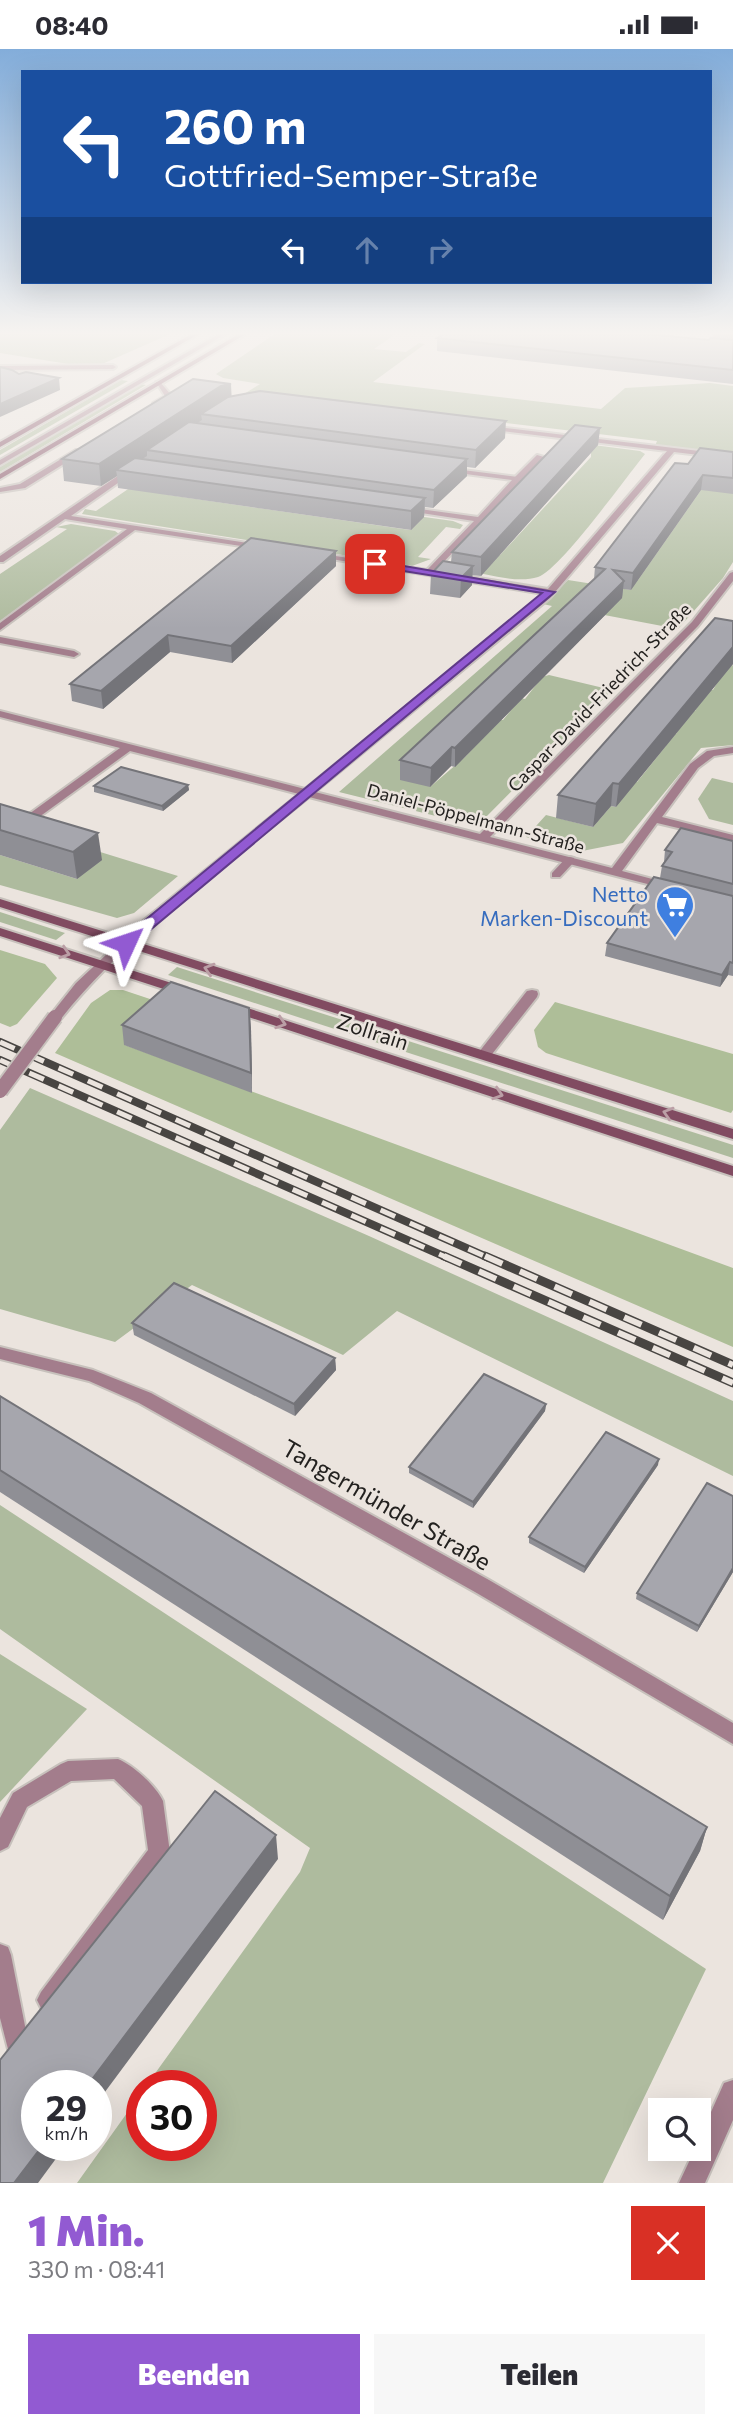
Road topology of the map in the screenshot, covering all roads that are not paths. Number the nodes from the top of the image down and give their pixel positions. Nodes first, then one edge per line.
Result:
1 (25, 431) edge
2 (46, 431) edge
3 (56, 431) edge
4 (78, 431) edge
5 (514, 431) edge
6 (0, 445) edge
7 (83, 449) edge
8 (672, 450) junction
9 (0, 457) edge
10 (540, 457) edge
11 (733, 457) edge
12 (0, 463) edge
13 (139, 469) edge
14 (440, 469) edge
15 (0, 477) edge
16 (518, 479) junction
17 (0, 490) edge
18 (401, 508) edge
19 (65, 517) junction
20 (479, 519) junction
21 (134, 527) junction
22 (267, 547) edge
23 (307, 553) edge
24 (0, 560) edge
25 (430, 572) junction
26 (733, 575) edge
27 (550, 592) junction
28 (728, 593) edge
29 (0, 627) edge
30 (0, 640) edge
31 (74, 654) dead end
32 (0, 714) edge
33 (128, 747) junction
34 (733, 750) edge
35 (310, 793) junction
36 (0, 809) edge
37 (656, 819) junction
38 (483, 838) junction
39 (733, 838) edge
40 (570, 860) junction
41 (615, 872) junction
42 (555, 875) dead end
43 (680, 889) edge
44 (0, 903) edge
45 (0, 932) edge
46 (126, 943) junction
47 (102, 965) junction
48 (531, 994) dead end
49 (195, 995) edge
50 (221, 1004) edge
51 (484, 1055) junction
52 (0, 1091) edge
53 (733, 1134) edge
54 (733, 1171) edge
55 (0, 1353) edge
56 (733, 1734) edge
57 (0, 1840) edge
58 (0, 1955) edge
59 (16, 2041) junction
60 (0, 2061) edge
61 (733, 2092) edge
62 (692, 2183) edge

1 - 6 main road
2 - 9 street
3 - 12 street
4 - 15 main road
5 - 8 street
7 - 17 street
8 - 11 street
8 - 27 street
10 - 16 street
13 - 19 street
14 - 16 street
16 - 20 street
18 - 20 street
19 - 21 street
19 - 24 street
20 - 25 street
21 - 22 street
21 - 29 street
23 - 25 street
25 - 27 street
26 - 28 street, Caspar-David-Friedrich-Straße
27 - 35 street
28 - 38 street, Caspar-David-Friedrich-Straße
30 - 31 street
32 - 33 street, Daniel-Pöppelmann-Straße
33 - 35 street, Daniel-Pöppelmann-Straße
33 - 36 street
34 - 37 street
35 - 38 street, Daniel-Pöppelmann-Straße
35 - 46 street
37 - 39 street
37 - 41 street
38 - 40 street, Daniel-Pöppelmann-Straße
40 - 41 street, Daniel-Pöppelmann-Straße
40 - 42 street
41 - 43 street, Daniel-Pöppelmann-Straße
44 - 46 main road, Zollrain
45 -> 47 main road
46 - 47 street
51 -> 46 main road, Zollrain
47 - 49 main road
47 - 52 street, bridge
48 - 51 street
50 -> 54 main road, Zollrain
53 -> 51 main road, Zollrain
55 - 56 street, Tangermünder Straße
57 - 59 street
58 - 59 street
59 - 60 street
61 - 62 street

